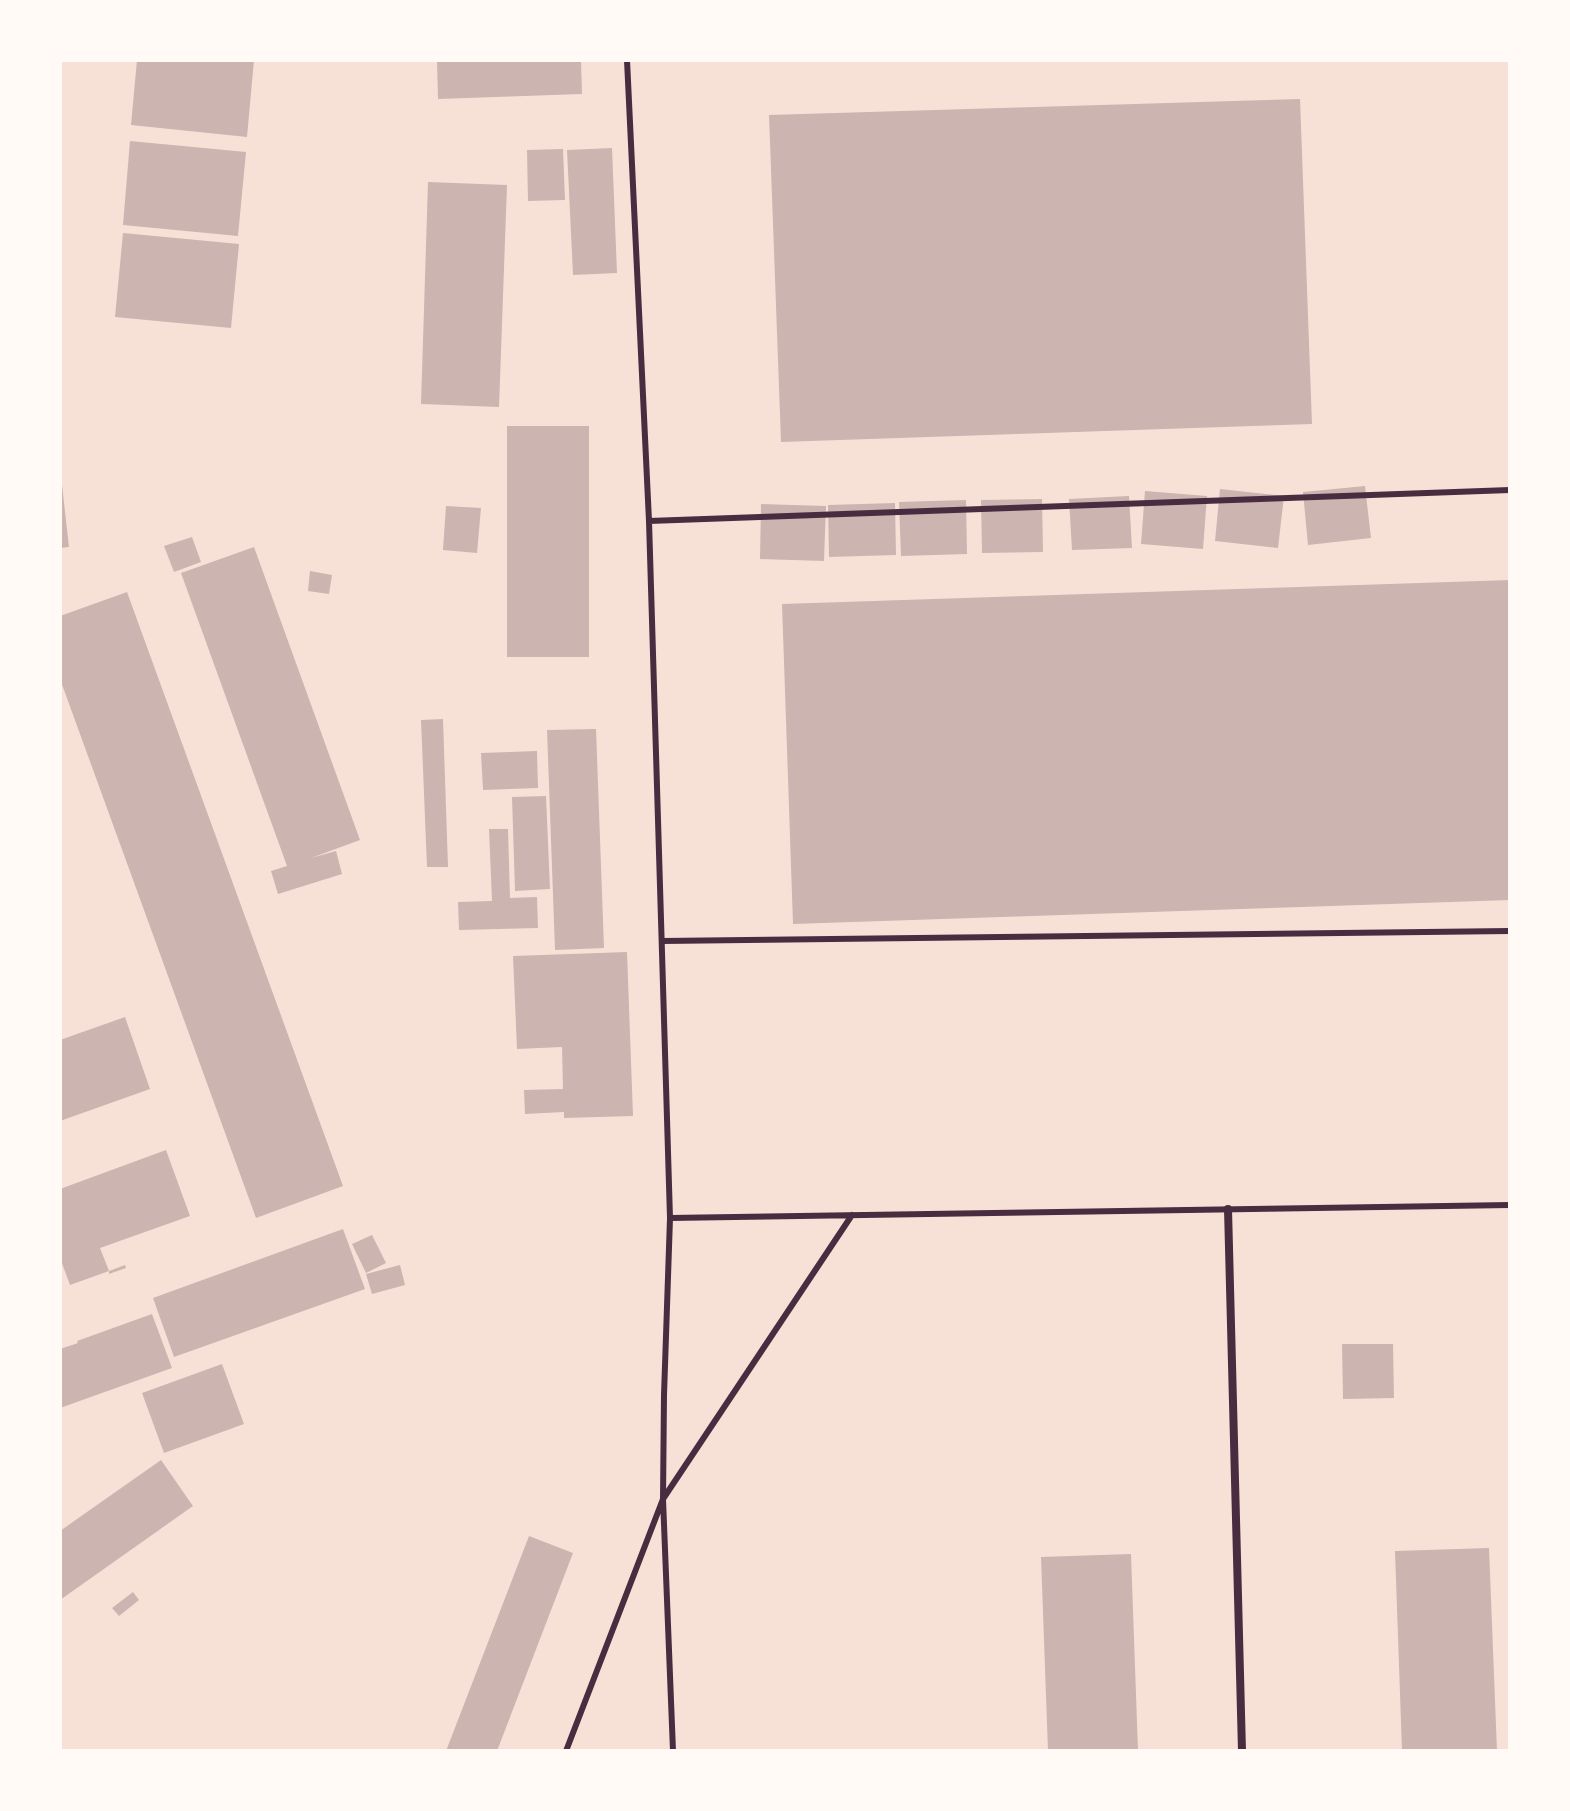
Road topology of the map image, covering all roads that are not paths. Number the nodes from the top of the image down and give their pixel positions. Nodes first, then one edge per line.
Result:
1 (627, 60) edge
2 (1510, 490) edge
3 (649, 521) junction
4 (1510, 931) edge
5 (662, 941) junction
6 (1510, 1205) edge
7 (1228, 1209) junction
8 (852, 1215) junction
9 (670, 1218) junction
10 (663, 1499) junction
11 (566, 1751) edge
12 (673, 1751) edge
13 (1242, 1751) edge

1 - 3 lane
2 - 3 lane
3 - 5 lane
4 - 5 lane
5 - 9 lane
6 - 7 lane
7 - 8 lane
7 - 13 street
8 - 9 lane
8 - 10 lane
9 - 10 lane
10 - 11 lane
10 - 12 lane

